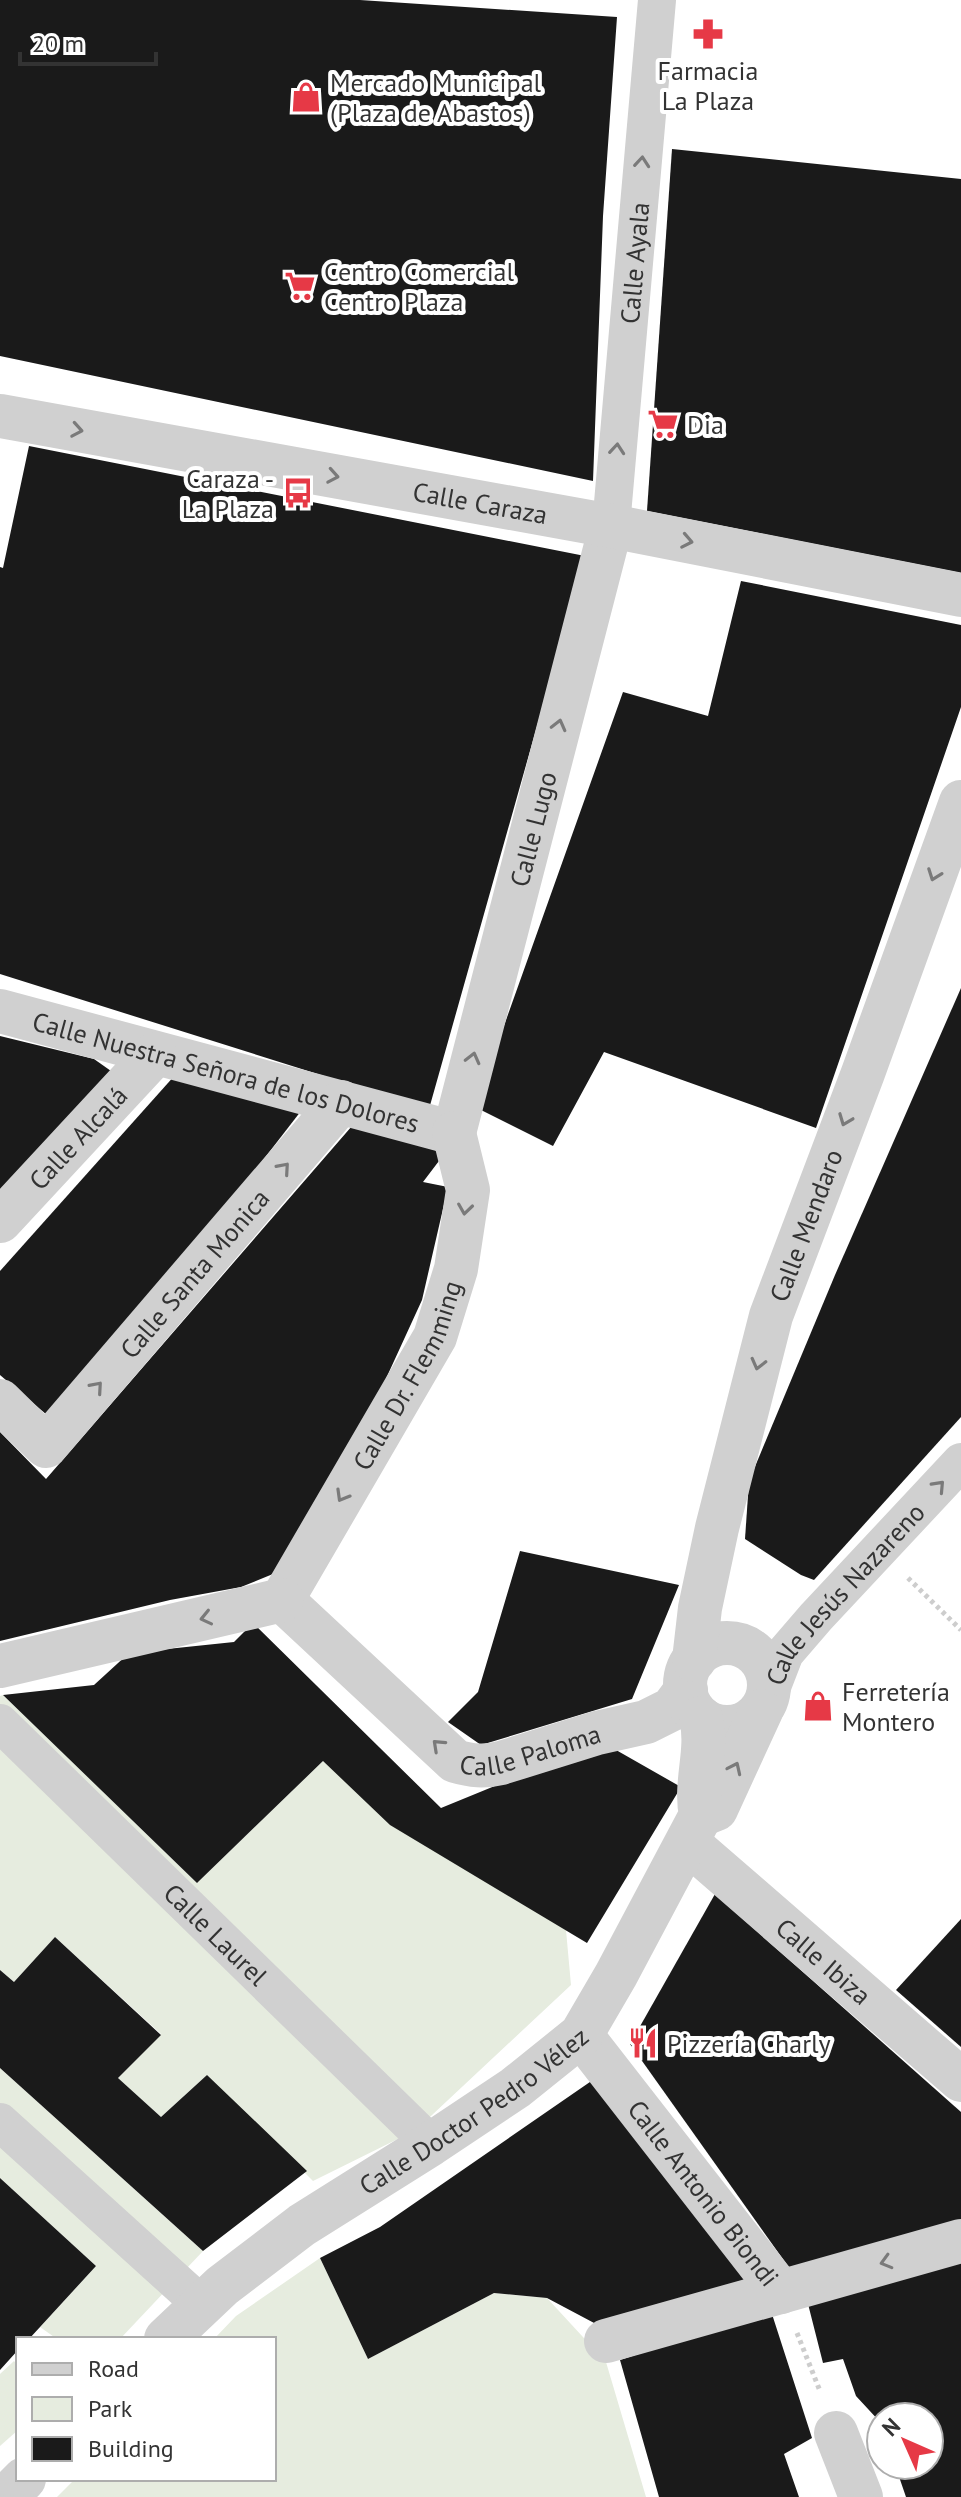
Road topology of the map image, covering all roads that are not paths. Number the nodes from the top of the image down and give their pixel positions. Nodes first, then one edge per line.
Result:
1 (657, 0) edge
2 (0, 416) edge
3 (611, 526) junction
4 (961, 595) edge
5 (961, 802) edge
6 (0, 1011) edge
7 (155, 1054) junction
8 (341, 1102) junction
9 (454, 1133) junction
10 (0, 1221) edge
11 (0, 1401) edge
12 (961, 1462) edge
13 (282, 1600) junction
14 (0, 1666) edge
15 (694, 1689) junction
16 (764, 1704) junction
17 (0, 1723) edge
18 (694, 1829) junction
19 (581, 2035) junction
20 (961, 2080) edge
21 (0, 2122) edge
22 (431, 2144) junction
23 (961, 2241) edge
24 (781, 2292) junction
25 (202, 2305) junction
26 (168, 2337) edge
27 (606, 2341) dead end
28 (836, 2433) road end
29 (22, 2481) edge
30 (6, 2497) edge
31 (861, 2497) edge

3 -> 1 street, Calle Ayala
2 -> 3 street, Calle Caraza
3 -> 4 street, Calle Caraza
9 -> 3 street, Calle Lugo
5 -> 15 street, Calle Mendaro
6 - 7 street, Calle Nuestra Señora de los Dolores
7 - 8 street, Calle Nuestra Señora de los Dolores
7 - 10 street, Calle Alcalá
8 - 9 street, Calle Nuestra Señora de los Dolores
11 -> 8 street, Calle Santa Monica
9 -> 13 street, Calle Dr. Flemming
16 -> 12 street, Calle Jesús Nazareno
13 -> 14 street
15 -> 13 street, Calle Paloma
15 - 16 street
15 - 16 street
15 - 18 street
18 -> 16 street, Calle Doctor Pedro Vélez
17 - 22 street, Calle Laurel
18 - 19 street, Calle Doctor Pedro Vélez
18 - 20 street, Calle Ibiza
19 - 22 street, Calle Doctor Pedro Vélez
19 - 24 street, Calle Antonio Biondi
21 - 25 street
22 - 25 street, Calle Doctor Pedro Vélez
23 -> 24 street
24 - 27 street
25 - 26 street, Calle Doctor Pedro Vélez
28 - 31 street
29 - 30 street

